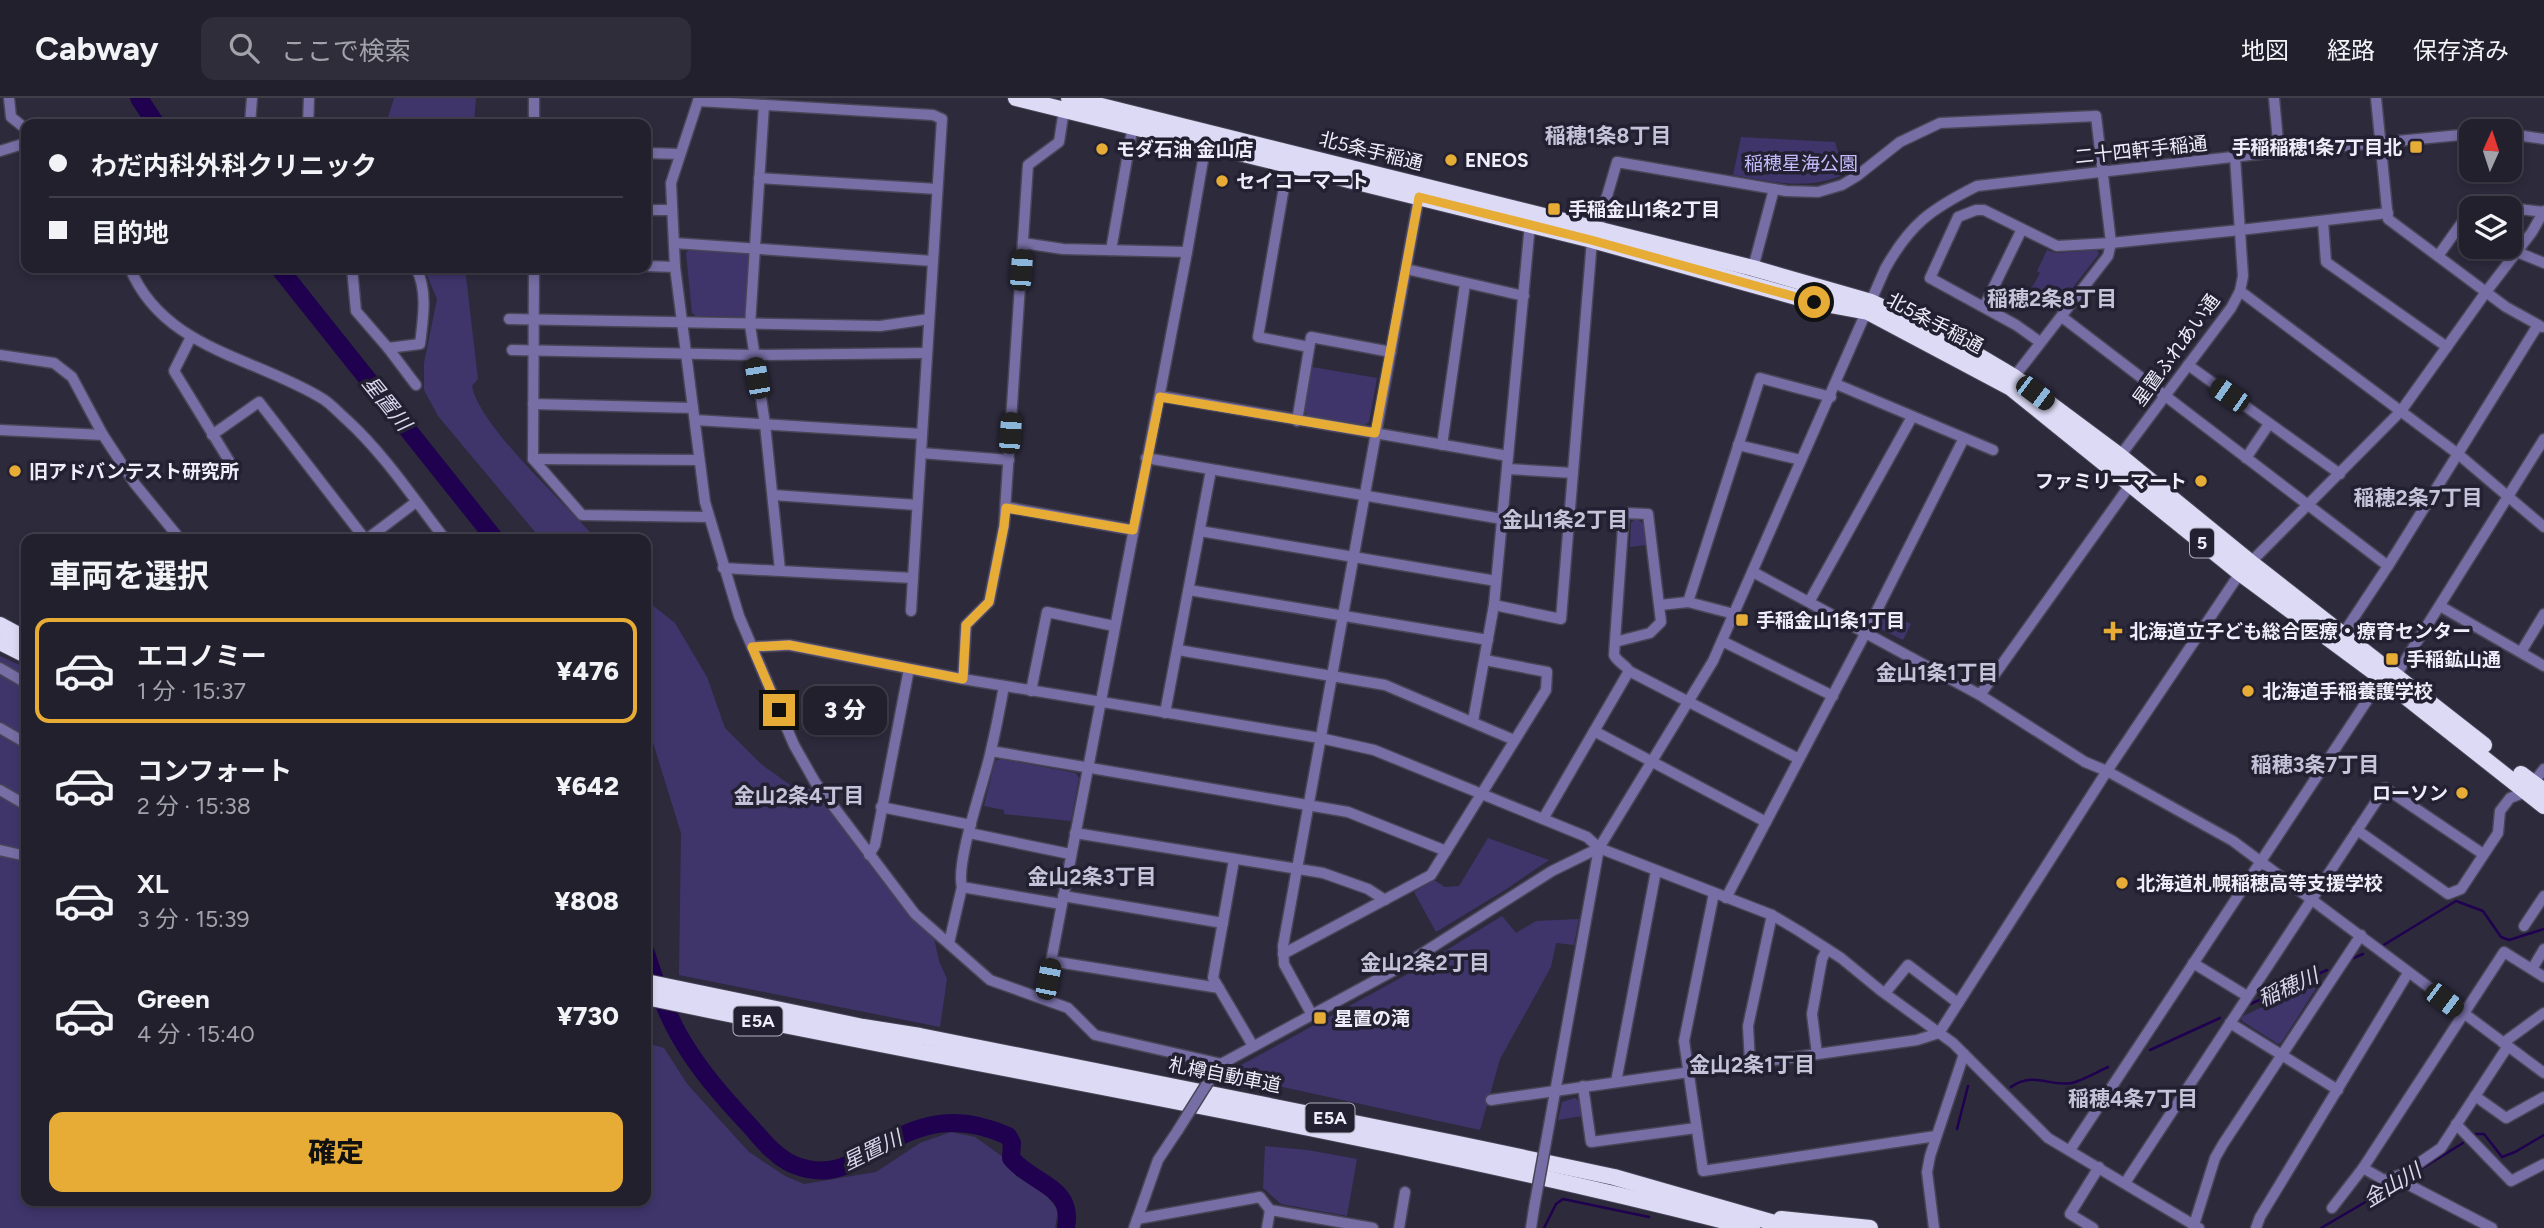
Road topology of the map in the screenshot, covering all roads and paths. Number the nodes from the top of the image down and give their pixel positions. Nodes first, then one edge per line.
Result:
1 (9, 98) edge
2 (252, 98) edge
3 (309, 98) edge
4 (534, 98) edge
5 (1016, 98) edge
6 (2274, 98) edge
7 (2376, 98) edge
8 (699, 99) edge
9 (1067, 104) edge
10 (764, 105) junction
11 (250, 119) edge
12 (308, 119) edge
13 (534, 119) edge
14 (21, 125) edge
15 (1133, 125) junction
16 (2459, 135) edge
17 (2522, 136) edge
18 (2544, 139) edge
19 (2381, 141) junction
20 (1206, 143) junction
21 (21, 145) edge
22 (0, 151) edge
23 (2279, 152) junction
24 (651, 153) edge
25 (680, 154) junction
26 (2235, 157) junction
27 (1288, 163) junction
28 (2103, 171) junction
29 (759, 178) junction
30 (937, 188) junction
31 (1774, 189) junction
32 (1419, 197) junction
33 (2522, 209) edge
34 (651, 210) edge
35 (672, 210) junction
36 (2544, 212) edge
37 (2388, 213) junction
38 (2323, 221) junction
39 (1530, 224) junction
40 (2459, 227) edge
41 (2022, 229) junction
42 (2240, 230) junction
43 (1594, 235) junction
44 (674, 243) junction
45 (1023, 243) junction
46 (2111, 243) junction
47 (2522, 245) edge
48 (754, 248) junction
49 (1111, 250) junction
50 (1187, 252) junction
51 (2522, 254) edge
52 (2438, 256) junction
53 (2512, 259) edge
54 (933, 261) junction
55 (2544, 263) edge
56 (651, 266) edge
57 (675, 267) junction
58 (1753, 268) junction
59 (1406, 269) junction
60 (132, 273) edge
61 (352, 273) edge
62 (418, 273) edge
63 (534, 273) edge
64 (1465, 284) junction
65 (2240, 291) junction
66 (2486, 292) junction
67 (1524, 296) junction
68 (1869, 307) junction
69 (1984, 307) junction
70 (2062, 317) junction
71 (509, 318) dead end
72 (533, 319) junction
73 (929, 319) junction
74 (682, 323) junction
75 (750, 325) junction
76 (2541, 327) edge
77 (191, 337) junction
78 (2040, 342) junction
79 (2447, 346) junction
80 (1309, 347) junction
81 (388, 348) junction
82 (512, 350) dead end
83 (534, 351) junction
84 (1391, 352) junction
85 (927, 353) junction
86 (686, 354) junction
87 (0, 355) edge
88 (753, 355) junction
89 (2188, 365) junction
90 (2014, 377) junction
91 (1836, 384) junction
92 (416, 385) dead end
93 (2165, 396) junction
94 (1160, 397) junction
95 (1830, 397) junction
96 (534, 404) junction
97 (693, 408) junction
98 (2401, 411) junction
99 (1912, 417) junction
100 (695, 420) junction
101 (1297, 421) junction
102 (765, 424) junction
103 (2269, 424) junction
104 (0, 430) edge
105 (1375, 433) junction
106 (922, 434) junction
107 (103, 435) junction
108 (212, 435) junction
109 (1964, 438) junction
110 (2544, 439) edge
111 (1442, 445) junction
112 (1738, 445) junction
113 (1993, 450) dead end
114 (921, 453) junction
115 (2458, 454) junction
116 (1508, 456) junction
117 (1146, 458) junction
118 (2246, 458) junction
119 (533, 459) junction
120 (699, 460) junction
121 (1009, 460) junction
122 (1801, 460) junction
123 (2115, 463) junction
124 (231, 464) dead end
125 (1508, 469) junction
126 (1211, 470) junction
127 (1573, 473) junction
128 (2340, 474) junction
129 (2130, 485) junction
130 (774, 495) junction
131 (1363, 495) junction
132 (2509, 497) junction
133 (416, 502) junction
134 (918, 505) junction
135 (2309, 506) junction
136 (1006, 508) junction
137 (708, 517) junction
138 (1502, 519) junction
139 (2544, 527) edge
140 (1133, 530) junction
141 (1200, 531) junction
142 (176, 534) edge
143 (362, 534) edge
144 (373, 534) edge
145 (441, 534) edge
146 (1353, 556) junction
147 (2388, 566) junction
148 (2245, 567) junction
149 (723, 568) junction
150 (780, 570) junction
151 (1753, 572) junction
152 (913, 578) junction
153 (1496, 581) junction
154 (1189, 590) junction
155 (1688, 602) junction
156 (1810, 602) junction
157 (1494, 605) junction
158 (1660, 605) junction
159 (2440, 606) junction
160 (911, 611) dead end
161 (1734, 614) junction
162 (2544, 614) edge
163 (1342, 617) junction
164 (0, 625) edge
165 (1114, 626) junction
166 (1866, 632) junction
167 (2343, 634) junction
168 (21, 636) edge
169 (1488, 640) junction
170 (1722, 641) junction
171 (0, 642) edge
172 (1615, 642) junction
173 (752, 647) junction
174 (1178, 650) junction
175 (21, 652) edge
176 (2521, 652) junction
177 (1485, 660) junction
178 (2544, 666) edge
179 (0, 668) edge
180 (909, 669) junction
181 (1629, 671) junction
182 (1331, 676) junction
183 (2389, 676) junction
184 (963, 679) junction
185 (21, 680) edge
186 (1004, 686) junction
187 (1031, 691) junction
188 (1980, 695) junction
189 (1833, 696) junction
190 (1100, 702) junction
191 (1689, 704) junction
192 (1165, 713) junction
193 (1473, 721) junction
194 (0, 728) edge
195 (1594, 731) junction
196 (1320, 738) junction
197 (21, 740) edge
198 (1514, 740) junction
199 (991, 751) junction
200 (1799, 759) junction
201 (1652, 763) junction
202 (2544, 768) edge
203 (1087, 769) junction
204 (2107, 771) junction
205 (2535, 789) edge
206 (0, 790) edge
207 (1482, 794) junction
208 (21, 802) edge
209 (1308, 805) junction
210 (2544, 806) edge
211 (881, 807) junction
212 (1543, 819) junction
213 (1766, 822) junction
214 (970, 829) junction
215 (2357, 830) junction
216 (1074, 833) junction
217 (1599, 848) junction
218 (0, 850) edge
219 (1446, 851) junction
220 (1070, 854) junction
221 (2483, 854) junction
222 (21, 855) edge
223 (869, 855) junction
224 (1234, 860) junction
225 (2260, 861) junction
226 (1297, 870) junction
227 (1656, 870) junction
228 (962, 887) junction
229 (1714, 893) junction
230 (2544, 896) edge
231 (1726, 898) junction
232 (2311, 898) junction
233 (1062, 900) junction
234 (1385, 900) junction
235 (1772, 915) junction
236 (1223, 923) junction
237 (2524, 926) dead end
238 (2361, 936) junction
239 (949, 943) junction
240 (1827, 948) junction
241 (2544, 949) edge
242 (1283, 954) junction
243 (1051, 961) junction
244 (2193, 963) junction
245 (2532, 969) junction
246 (2408, 973) junction
247 (2544, 977) edge
248 (651, 983) edge
249 (1219, 988) junction
250 (1885, 993) junction
251 (2247, 996) junction
252 (1044, 998) junction
253 (651, 999) edge
254 (1958, 1003) junction
255 (2544, 1013) edge
256 (2462, 1014) junction
257 (1312, 1015) junction
258 (2230, 1023) junction
259 (1939, 1033) junction
260 (2506, 1044) junction
261 (1253, 1046) junction
262 (1817, 1054) junction
263 (1964, 1054) junction
264 (2282, 1055) junction
265 (1750, 1063) junction
266 (1218, 1068) junction
267 (1687, 1072) junction
268 (2544, 1073) edge
269 (1616, 1082) junction
270 (1583, 1086) junction
271 (1555, 1090) junction
272 (2337, 1090) junction
273 (2475, 1096) junction
274 (2544, 1097) edge
275 (1492, 1100) dead end
276 (2456, 1124) junction
277 (1696, 1128) junction
278 (1936, 1136) junction
279 (2070, 1150) junction
280 (2544, 1164) edge
281 (2099, 1167) junction
282 (2363, 1168) junction
283 (2403, 1174) junction
284 (2125, 1183) junction
285 (1405, 1192) dead end
286 (2332, 1208) dead end
287 (1270, 1210) junction
288 (1753, 1223) edge
289 (1135, 1224) edge
290 (2195, 1227) edge
291 (1267, 1228) edge
292 (1373, 1228) edge
293 (1399, 1228) edge
294 (1531, 1228) edge
295 (1792, 1228) edge
296 (1870, 1228) edge
297 (1934, 1228) edge
298 (2093, 1228) edge
299 (2256, 1228) edge
300 (2491, 1228) edge

1 - 14 street
2 - 11 street
3 - 12 street
4 - 13 street
5 - 9 highway, 北5条手稲通 / 5
6 - 23 street
7 - 19 street
8 - 10 street
8 - 25 street
9 - 15 highway, 北5条手稲通 / 5
9 - 43 highway, 北5条手稲通 / 5
9 - 45 street
10 - 29 street
10 - 30 street
15 - 20 highway, 北5条手稲通 / 5
15 - 49 street
16 - 19 street, 二十四軒手稲通
17 - 18 street
19 - 23 street, 二十四軒手稲通
19 - 37 street
20 - 27 highway, 北5条手稲通 / 5
20 - 50 street
21 - 22 street
23 - 26 street, 二十四軒手稲通
24 - 25 street
25 - 35 street
26 - 28 street, 二十四軒手稲通
26 - 42 street, 星置ふれあい通
27 - 32 highway, 北5条手稲通 / 5
27 - 80 street
28 - 31 street
28 - 46 street
28 - 68 street, 二十四軒手稲通
29 - 30 street
29 - 48 street
30 - 54 street
31 - 43 street
31 - 58 street
32 - 39 highway, 北5条手稲通 / 5
32 - 59 street
33 - 36 street
34 - 35 street
35 - 44 street
36 - 47 street
37 - 38 street
37 - 52 street
38 - 42 street
38 - 79 street
39 - 43 highway, 北5条手稲通 / 5
39 - 67 street
40 - 52 street
41 - 46 street
41 - 69 street
41 - 69 street
42 - 46 street
42 - 65 street, 星置ふれあい通
43 - 58 highway, 北5条手稲通 / 5
43 - 68 highway, 北5条手稲通 / 5
43 - 127 street
44 - 48 street
44 - 57 street
45 - 49 street
45 - 121 street
46 - 70 street
48 - 54 street
48 - 75 street
49 - 50 street
50 - 94 street
51 - 55 street
52 - 66 street
53 - 66 street
54 - 73 street
56 - 57 street
57 - 74 street
58 - 68 highway, 北5条手稲通 / 5
59 - 64 street
59 - 84 street
60 - 77 street
61 - 81 street
62 - 81 street
63 - 72 street
64 - 67 street
64 - 111 street
65 - 89 street, 星置ふれあい通
65 - 98 street
66 - 76 street
66 - 79 street
67 - 116 street
68 - 90 highway, 北5条手稲通 / 5
68 - 91 street, 二十四軒手稲通
68 - 123 highway, 北5条手稲通 / 5
69 - 78 street
70 - 78 street
70 - 93 street
71 - 72 street
72 - 74 street
72 - 83 street
73 - 75 street
73 - 85 street
74 - 75 street
74 - 86 street
75 - 88 street
76 - 115 street
77 - 108 street
77 - 133 street
78 - 90 street
79 - 98 street
80 - 84 street
80 - 101 street
81 - 92 street
82 - 83 street
83 - 86 street
83 - 96 street
84 - 105 street
85 - 88 street
85 - 106 street
86 - 88 street
86 - 97 street
87 - 107 street
88 - 102 street
89 - 93 street, 星置ふれあい通
89 - 103 street
90 - 123 highway, 北5条手稲通 / 5
91 - 95 street, 二十四軒手稲通
91 - 99 street
93 - 118 street
93 - 123 street, 星置ふれあい通
94 - 101 street
94 - 117 street
95 - 112 street
95 - 122 street, 二十四軒手稲通
96 - 97 street
96 - 119 street
97 - 100 street
98 - 115 street
98 - 128 street
99 - 109 street
99 - 156 street
100 - 102 street
100 - 120 street
101 - 105 street
102 - 106 street
102 - 130 street
103 - 118 street
103 - 128 street
104 - 107 street
105 - 111 street
105 - 131 street
106 - 114 street
107 - 142 street
108 - 124 street
108 - 143 street
109 - 113 street
109 - 166 street
110 - 132 street
111 - 116 street
112 - 122 street
112 - 155 street
114 - 121 street
114 - 134 street
115 - 132 street
115 - 147 street
116 - 125 street
117 - 126 street
117 - 140 street
118 - 135 street
119 - 120 street
119 - 137 street
120 - 137 street
121 - 136 street
122 - 151 street, 二十四軒手稲通
123 - 129 highway, 北5条手稲通 / 5
123 - 148 highway, 北5条手稲通 / 5
125 - 127 street
125 - 138 street
126 - 131 street
126 - 141 street
127 - 157 street
128 - 135 street
129 - 148 highway, 北5条手稲通 / 5
129 - 188 street
130 - 134 street
130 - 150 street
131 - 138 street
131 - 146 street
132 - 139 street
132 - 159 street
133 - 144 street
133 - 145 street
134 - 152 street
135 - 147 street
135 - 148 street
136 - 140 street
136 - 184 street
137 - 149 street
138 - 153 street
140 - 165 street
141 - 146 street
141 - 154 street
146 - 153 street
146 - 163 street
147 - 167 street
148 - 167 highway, 北5条手稲通 / 5
148 - 183 highway, 北5条手稲通 / 5
148 - 204 street
149 - 150 street
149 - 173 street
150 - 152 street
151 - 156 street
151 - 161 street, 二十四軒手稲通
152 - 160 street
153 - 157 street
154 - 163 street
154 - 174 street
155 - 158 street
155 - 161 street
156 - 166 street
157 - 169 street
158 - 172 street
158 - 172 street
159 - 176 street
159 - 183 street
161 - 170 street, 二十四軒手稲通
162 - 176 street
163 - 169 street
163 - 182 street
164 - 168 highway
165 - 187 street
165 - 190 street
166 - 188 street
166 - 189 street
167 - 183 highway, 北5条手稲通 / 5
169 - 177 street
170 - 189 street
170 - 191 street, 二十四軒手稲通
171 - 175 highway
172 - 181 street
173 - 180 street
173 - 223 street
174 - 182 street
174 - 192 street
176 - 178 street
177 - 193 street
177 - 198 street
179 - 185 street
180 - 184 street
180 - 211 street
181 - 191 street
181 - 195 street
182 - 193 street
182 - 196 street
183 - 205 highway, 北5条手稲通 / 5
183 - 225 street
184 - 186 street
186 - 187 street
186 - 199 street
187 - 190 street
188 - 204 street
189 - 200 street
190 - 192 street
190 - 203 street
191 - 200 street
191 - 201 street, 二十四軒手稲通
192 - 196 street
193 - 198 street
194 - 197 street
195 - 201 street
195 - 212 street
196 - 207 street
196 - 209 street
198 - 207 street
199 - 203 street
199 - 214 street
200 - 213 street
201 - 213 street
201 - 217 street, 二十四軒手稲通
202 - 205 street
203 - 209 street
203 - 216 street
204 - 225 street
204 - 254 street
205 - 210 highway, 北5条手稲通 / 5
205 - 221 street
206 - 208 street
207 - 212 street
207 - 219 street
209 - 219 street
209 - 226 street
211 - 214 street
211 - 223 street
212 - 217 street
213 - 231 street
214 - 220 street
214 - 228 street
215 - 221 street
215 - 221 street
215 - 232 street
216 - 220 street
216 - 224 street
217 - 227 street
217 - 257 street
217 - 271 street
218 - 222 street
219 - 234 street
220 - 233 street
223 - 239 street
224 - 226 street
224 - 236 street
225 - 232 street
225 - 244 street
226 - 234 street
226 - 242 street
227 - 229 street
227 - 269 street
228 - 233 street
228 - 239 street
229 - 231 street
229 - 267 street
230 - 237 street
231 - 235 street
232 - 238 street
232 - 251 street
233 - 236 street
233 - 243 street
234 - 242 street
235 - 240 street
235 - 265 street
236 - 249 street
238 - 246 street
238 - 264 street
239 - 252 street
240 - 250 street
240 - 262 street
241 - 245 street
242 - 257 street
243 - 249 street
243 - 252 street
244 - 251 street
244 - 279 street
245 - 247 street
245 - 256 street
246 - 256 street
246 - 272 street
248 - 288 highway, 札樽自動車道 / E5A
249 - 261 street
250 - 254 street
250 - 259 street
251 - 258 street
252 - 266 street
253 - 288 highway, 札樽自動車道 / E5A
254 - 259 street
255 - 260 street
256 - 260 street
256 - 282 street
257 - 261 street
258 - 264 street
258 - 284 street
259 - 262 street
259 - 263 street
260 - 268 street
260 - 273 street
261 - 266 street
262 - 265 street
263 - 278 street
263 - 279 street
264 - 272 street
264 - 290 street
265 - 267 street
266 - 289 street, bridge
267 - 269 street
267 - 277 street
269 - 270 street
270 - 271 street
270 - 277 street
271 - 275 street
271 - 294 street, bridge
272 - 299 street
273 - 274 street
273 - 276 street
276 - 280 street
276 - 283 street
277 - 278 street
278 - 297 street
279 - 281 street
281 - 284 street
281 - 298 street
282 - 283 street
282 - 286 street
283 - 300 street
284 - 290 street
285 - 293 street
287 - 289 street
287 - 291 street
287 - 292 street
288 - 295 highway, 札樽自動車道 / E5A
288 - 296 highway

